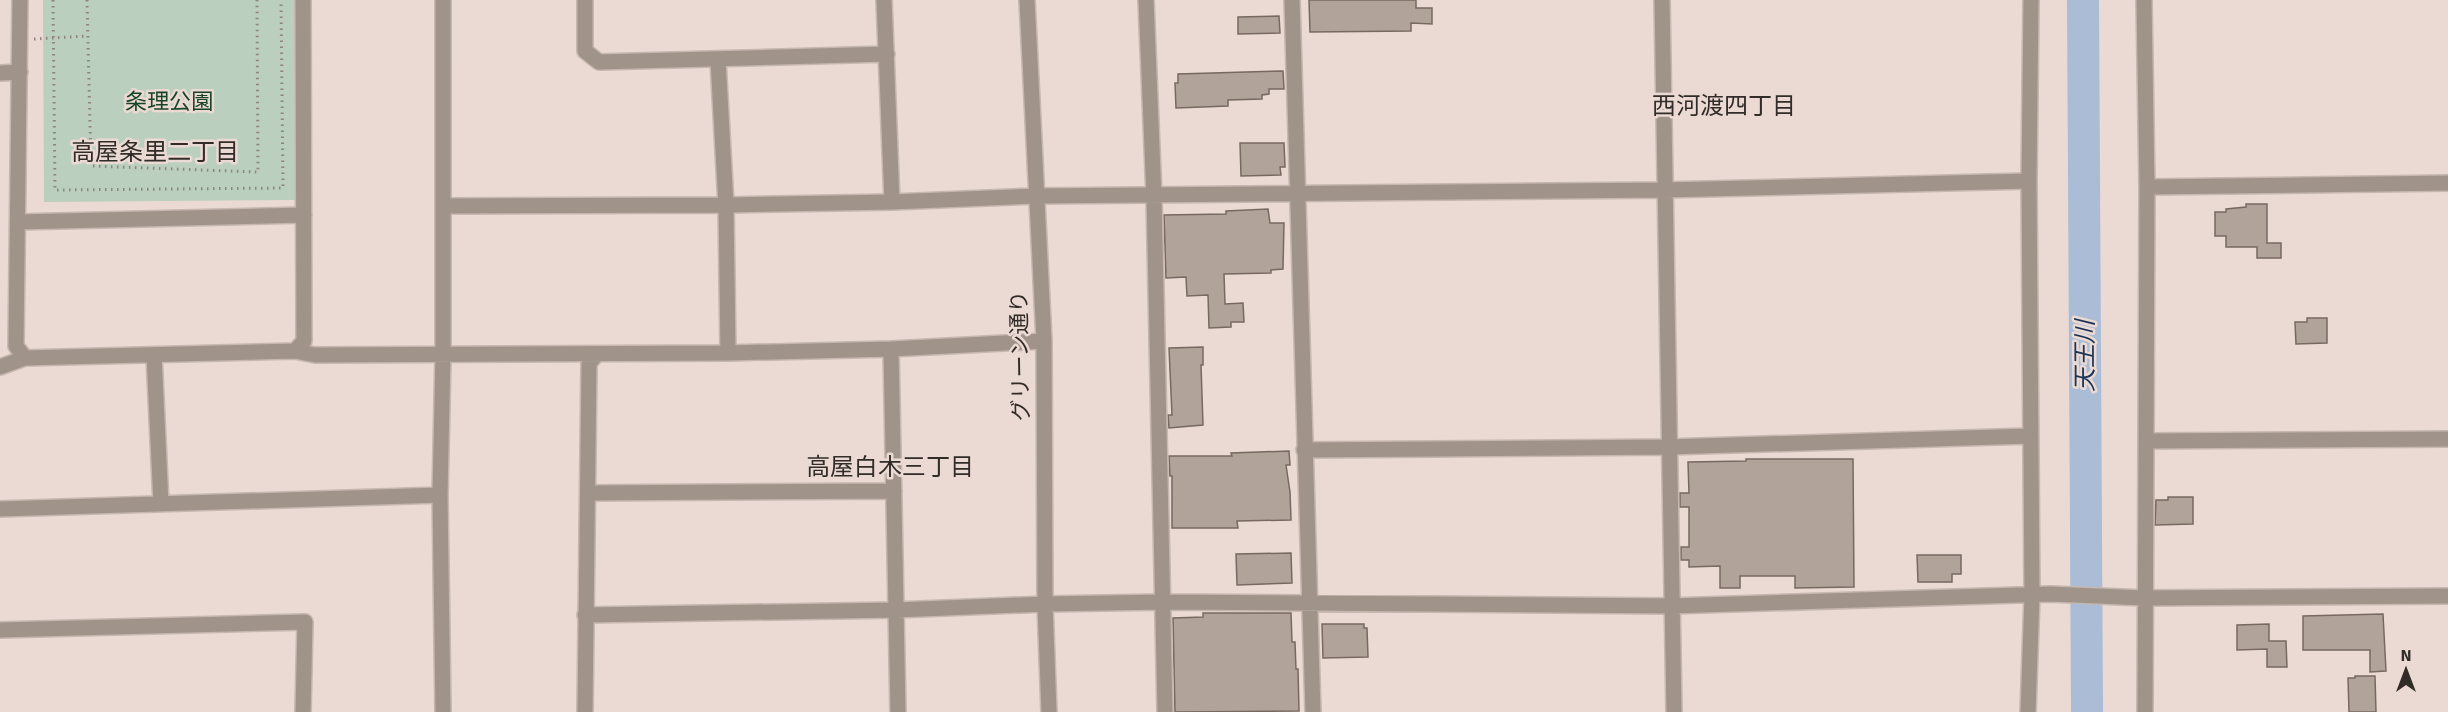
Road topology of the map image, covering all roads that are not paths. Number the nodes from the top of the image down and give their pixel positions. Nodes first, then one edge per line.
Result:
1 (20, 0) edge
2 (303, 0) edge
3 (443, 0) edge
4 (585, 0) edge
5 (884, 0) edge
6 (1027, 0) edge
7 (1146, 0) edge
8 (1292, 0) edge
9 (1662, 0) edge
10 (2031, 0) edge
11 (2144, 0) edge
12 (887, 54) junction
13 (718, 60) junction
14 (20, 72) junction
15 (0, 73) edge
16 (2029, 181) junction
17 (2448, 183) edge
18 (2147, 187) junction
19 (1664, 190) junction
20 (1297, 193) junction
21 (1036, 196) junction
22 (1154, 197) junction
23 (892, 202) junction
24 (726, 205) junction
25 (444, 206) junction
26 (304, 215) junction
27 (18, 222) junction
28 (1044, 341) junction
29 (891, 348) junction
30 (295, 351) junction
31 (728, 353) junction
32 (443, 354) junction
33 (597, 354) junction
34 (153, 355) junction
35 (26, 358) junction
36 (0, 367) edge
37 (2030, 436) junction
38 (2448, 439) edge
39 (2146, 441) junction
40 (1668, 447) junction
41 (1304, 450) junction
42 (894, 490) junction
43 (588, 493) junction
44 (440, 495) junction
45 (161, 504) junction
46 (0, 509) edge
47 (2032, 596) junction
48 (2448, 596) edge
49 (2137, 597) junction
50 (1163, 602) junction
51 (1046, 604) junction
52 (1311, 604) junction
53 (1671, 606) junction
54 (896, 610) junction
55 (585, 615) junction
56 (0, 630) edge
57 (303, 712) edge
58 (443, 712) edge
59 (585, 712) edge
60 (898, 712) edge
61 (1049, 712) edge
62 (1165, 712) edge
63 (1313, 712) edge
64 (1674, 712) edge
65 (2028, 712) edge
66 (2145, 712) edge

1 - 14 street
2 - 26 street
3 - 25 street
4 - 13 street
5 - 12 street
6 - 21 street, グリーン通り
7 - 22 street
8 - 20 street
9 - 19 street
10 - 16 street
11 - 18 street
12 - 13 street
12 - 23 street
13 - 24 street
14 - 15 street
14 - 27 street
16 - 19 street
16 - 37 street
17 - 18 street
18 - 39 street
19 - 20 street
19 - 40 street
20 - 22 street
20 - 41 street
21 - 22 street
21 - 23 street
21 - 28 street, グリーン通り
22 - 50 street
23 - 24 street
24 - 25 street
24 - 31 street
25 - 32 street
26 - 27 street
26 - 30 street
27 - 35 street
28 - 29 street
28 - 51 street, グリーン通り
29 - 31 street
29 - 42 street
30 - 32 street
30 - 34 street
31 - 33 street
32 - 33 street
32 - 44 street
33 - 43 street
34 - 35 street
34 - 45 street
35 - 36 street
37 - 40 street
37 - 47 street
38 - 39 street
39 - 49 street
40 - 41 street
40 - 53 street
41 - 52 street
42 - 43 street
42 - 54 street
43 - 55 street
44 - 45 street
44 - 58 street
45 - 46 street
47 - 49 street
47 - 53 street
47 - 65 street
48 - 49 street
49 - 66 street
50 - 51 street
50 - 52 street
50 - 62 street
51 - 54 street
51 - 61 street, グリーン通り
52 - 53 street
52 - 63 street
53 - 64 street
54 - 55 street
54 - 60 street
55 - 59 street
56 - 57 street

